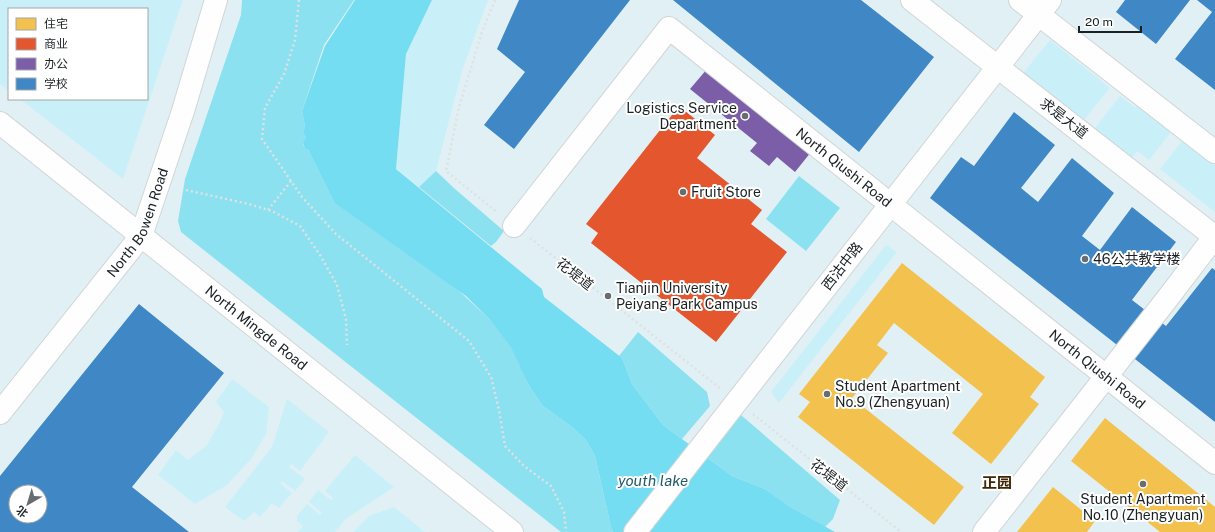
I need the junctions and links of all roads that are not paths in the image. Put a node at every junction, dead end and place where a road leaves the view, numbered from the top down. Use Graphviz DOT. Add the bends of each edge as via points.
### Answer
graph roads {
  1 [pos="216,0"];
  2 [pos="912,0"];
  3 [pos="1020,0"];
  4 [pos="1044,7"];
  5 [pos="998,67"];
  6 [pos="0,123"];
  7 [pos="1215,152"];
  8 [pos="890,205"];
  9 [pos="514,226"];
  10 [pos="141,236"];
  11 [pos="1215,236"];
  12 [pos="1106,376"];
  13 [pos="0,413"];
  14 [pos="1215,463"];
  15 [pos="512,532"];
  16 [pos="635,532"];
  17 [pos="984,532"];
  1 -- 10 [label="street, North Bowen Road" via="183,111"];
  2 -- 5 [label="street, 求是大道"];
  3 -- 4 [label="street"];
  4 -- 5 [label="street, 西沽中路"];
  4 -- 7 [label="street"];
  5 -- 8 [label="street, 西沽中路"];
  5 -- 11 [label="street, 求是大道"];
  6 -- 10 [label="street, North Mingde Road"];
  8 -- 9 [label="street, North Qiushi Road" via="668,28"];
  8 -- 12 [label="street, North Qiushi Road"];
  8 -- 16 [label="street, 西沽中路"];
  10 -- 13 [label="street, North Bowen Road"];
  10 -- 15 [label="street, North Mingde Road"];
  11 -- 12 [label="street"];
  12 -- 14 [label="street, North Qiushi Road"];
  12 -- 17 [label="street"];
}
